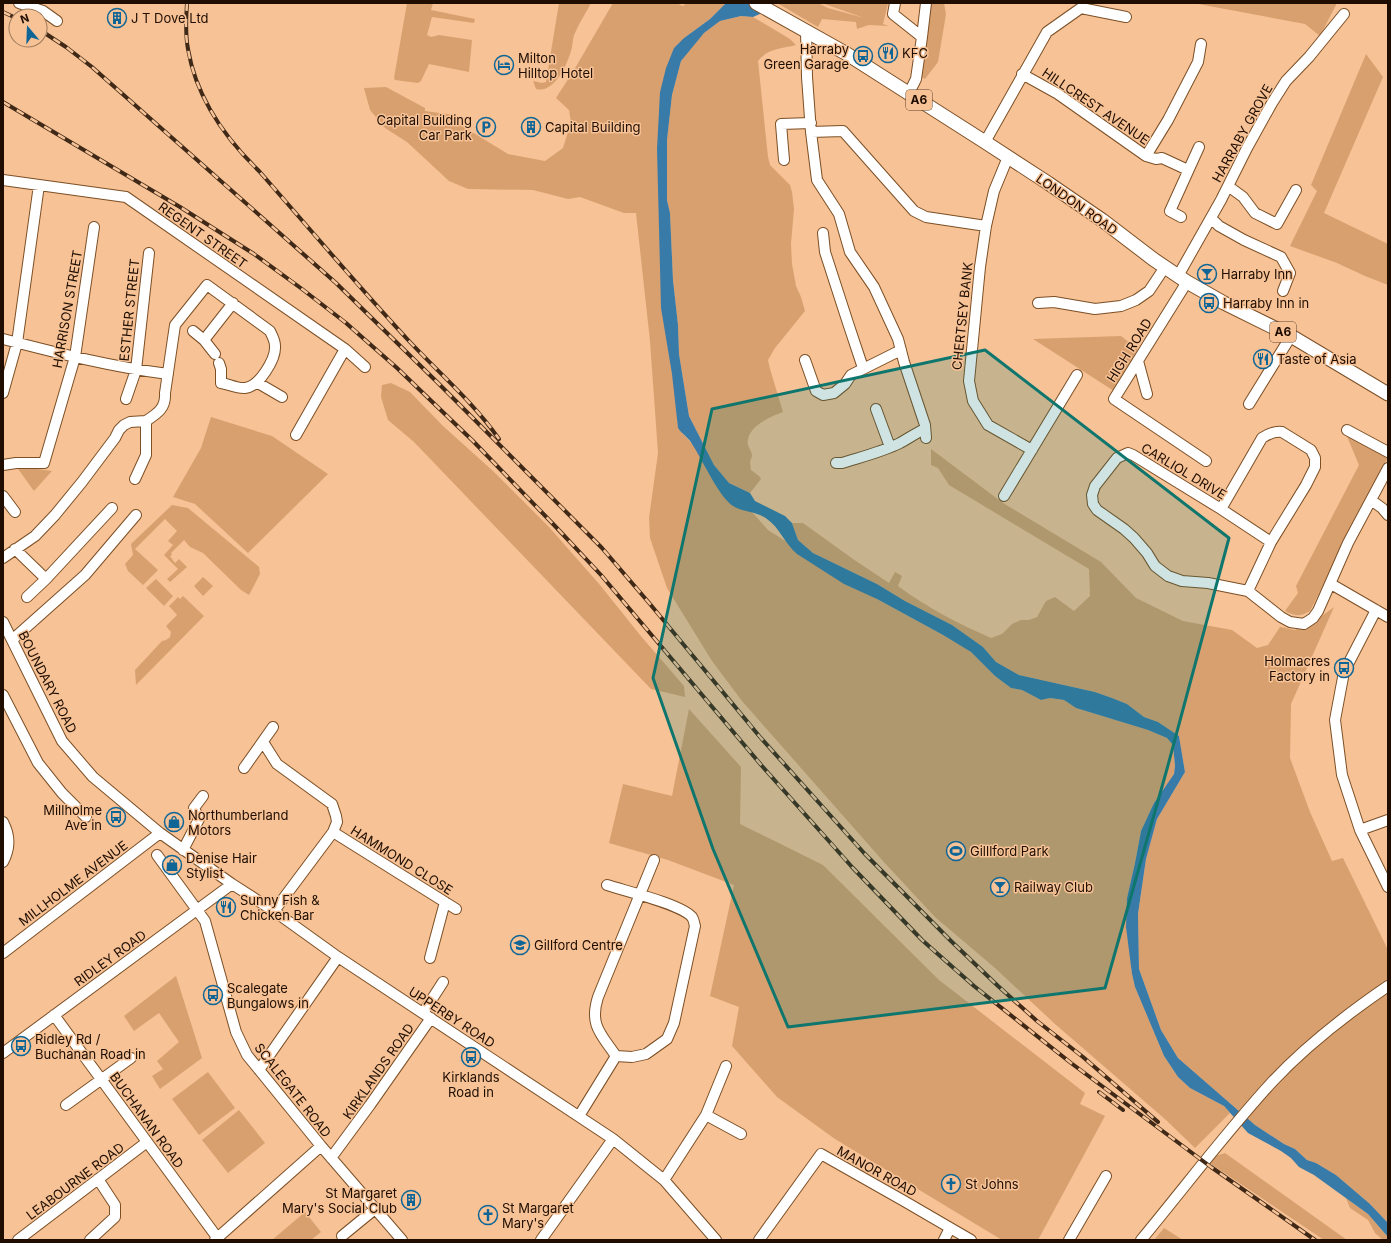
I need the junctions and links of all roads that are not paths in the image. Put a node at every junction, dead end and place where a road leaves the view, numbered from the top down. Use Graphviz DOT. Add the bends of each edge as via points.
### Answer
graph roads {
  1 [pos="19,3"];
  2 [pos="756,3"];
  3 [pos="895,3"];
  4 [pos="926,3"];
  5 [pos="1344,14"];
  6 [pos="1126,17"];
  7 [pos="57,21"];
  8 [pos="806,30"];
  9 [pos="922,37"];
  10 [pos="1201,44"];
  11 [pos="1022,74"];
  12 [pos="909,93"];
  13 [pos="811,127"];
  14 [pos="985,142"];
  15 [pos="1198,147"];
  16 [pos="1008,157"];
  17 [pos="1151,158"];
  18 [pos="784,160"];
  19 [pos="1188,170"];
  20 [pos="3,180"];
  21 [pos="39,185"];
  22 [pos="1228,186"];
  23 [pos="1296,190"];
  24 [pos="1180,217"];
  25 [pos="1211,218"];
  26 [pos="986,226"];
  27 [pos="94,227"];
  28 [pos="823,233"];
  29 [pos="149,253"];
  30 [pos="1165,267"];
  31 [pos="1183,279"];
  32 [pos="1283,291"];
  33 [pos="233,303"];
  34 [pos="1038,303"];
  35 [pos="193,331"];
  36 [pos="1291,336"];
  37 [pos="3,339"];
  38 [pos="204,340"];
  39 [pos="17,343"];
  40 [pos="345,349"];
  41 [pos="901,350"];
  42 [pos="75,357"];
  43 [pos="805,360"];
  44 [pos="1138,361"];
  45 [pos="365,367"];
  46 [pos="863,368"];
  47 [pos="136,370"];
  48 [pos="168,374"];
  49 [pos="1077,375"];
  50 [pos="258,383"];
  51 [pos="3,393"];
  52 [pos="1147,394"];
  53 [pos="1388,394"];
  54 [pos="282,397"];
  55 [pos="126,399"];
  56 [pos="1250,404"];
  57 [pos="876,409"];
  58 [pos="146,421"];
  59 [pos="1347,430"];
  60 [pos="296,435"];
  61 [pos="890,447"];
  62 [pos="1032,450"];
  63 [pos="1388,452"];
  64 [pos="1206,461"];
  65 [pos="836,463"];
  66 [pos="3,465"];
  67 [pos="1388,468"];
  68 [pos="135,479"];
  69 [pos="3,496"];
  70 [pos="1004,496"];
  71 [pos="1371,500"];
  72 [pos="112,508"];
  73 [pos="1221,509"];
  74 [pos="16,512"];
  75 [pos="136,515"];
  76 [pos="1388,515"];
  77 [pos="1271,542"];
  78 [pos="15,550"];
  79 [pos="3,558"];
  80 [pos="46,579"];
  81 [pos="1331,584"];
  82 [pos="1248,592"];
  83 [pos="27,597"];
  84 [pos="1376,610"];
  85 [pos="1388,617"];
  86 [pos="3,622"];
  87 [pos="8,637"];
  88 [pos="3,695"];
  89 [pos="273,727"];
  90 [pos="263,742"];
  91 [pos="244,768"];
  92 [pos="203,796"];
  93 [pos="86,817"];
  94 [pos="1388,820"];
  95 [pos="3,822"];
  96 [pos="1360,830"];
  97 [pos="333,832"];
  98 [pos="160,833"];
  99 [pos="184,850"];
  100 [pos="157,855"];
  101 [pos="654,860"];
  102 [pos="3,862"];
  103 [pos="232,884"];
  104 [pos="606,885"];
  105 [pos="1388,887"];
  106 [pos="640,895"];
  107 [pos="445,902"];
  108 [pos="456,909"];
  109 [pos="198,910"];
  110 [pos="274,911"];
  111 [pos="3,953"];
  112 [pos="338,957"];
  113 [pos="430,958"];
  114 [pos="444,982"];
  115 [pos="1388,986"];
  116 [pos="422,1013"];
  117 [pos="54,1015"];
  118 [pos="431,1018"];
  119 [pos="3,1053"];
  120 [pos="616,1056"];
  121 [pos="131,1058"];
  122 [pos="726,1066"];
  123 [pos="259,1070"];
  124 [pos="101,1080"];
  125 [pos="66,1105"];
  126 [pos="706,1115"];
  127 [pos="579,1116"];
  128 [pos="741,1134"];
  129 [pos="613,1139"];
  130 [pos="147,1142"];
  131 [pos="321,1146"];
  132 [pos="332,1158"];
  133 [pos="1106,1176"];
  134 [pos="98,1179"];
  135 [pos="664,1180"];
  136 [pos="375,1209"];
  137 [pos="950,1228"];
  138 [pos="342,1236"];
  139 [pos="217,1239"];
  140 [pos="18,1240"];
  141 [pos="90,1240"];
  142 [pos="402,1240"];
  143 [pos="541,1240"];
  144 [pos="716,1240"];
  145 [pos="758,1240"];
  146 [pos="944,1240"];
  147 [pos="971,1240"];
  148 [pos="1069,1240"];
  149 [pos="1141,1240"];
  1 -- 7 [label="street" via="43,11"];
  2 -- 8 [label="main road, LONDON ROAD / A6"];
  3 -- 9 [label="street" via="893,14"];
  4 -- 9 [label="street"];
  5 -- 22 [label="street, HARRABY GROVE" via="1286,81"];
  6 -- 11 [label="street, HILLCREST AVENUE" via="1081,8 1046,32"];
  8 -- 12 [label="main road, LONDON ROAD / A6"];
  8 -- 13 [label="street"];
  9 -- 12 [label="street" via="916,79"];
  10 -- 17 [label="street" via="1198,62"];
  11 -- 14 [label="street, HILLCREST AVENUE"];
  11 -- 17 [label="street, HILLCREST AVENUE" via="1058,94"];
  12 -- 14 [label="main road, LONDON ROAD / A6"];
  13 -- 18 [label="street" via="781,124"];
  13 -- 26 [label="street" via="844,131 914,211 926,216"];
  13 -- 41 [label="street" via="817,180 839,214 850,252 874,287"];
  14 -- 16 [label="main road, LONDON ROAD / A6"];
  15 -- 19 [label="street"];
  16 -- 26 [label="street, CHERTSEY BANK" via="994,191"];
  16 -- 30 [label="main road, LONDON ROAD / A6" via="1102,220"];
  17 -- 19 [label="street" via="1162,158"];
  19 -- 24 [label="street" via="1170,211"];
  20 -- 21 [label="street, REGENT STREET"];
  21 -- 39 [label="street"];
  21 -- 40 [label="street, REGENT STREET" via="126,197"];
  22 -- 23 [label="street" via="1243,197 1255,213 1278,224"];
  22 -- 25 [label="street, HARRABY GROVE"];
  25 -- 31 [label="street, HARRABY GROVE"];
  25 -- 32 [label="street" via="1219,226 1244,240 1281,257 1290,273"];
  26 -- 62 [label="street, CHERTSEY BANK" via="971,355 970,389 973,401 988,425"];
  27 -- 42 [label="street, HARRISON STREET"];
  28 -- 46 [label="street" via="825,252"];
  29 -- 47 [label="street, ESTHER STREET"];
  30 -- 31 [label="main road, LONDON ROAD / A6"];
  30 -- 34 [label="street" via="1149,291 1121,306 1095,309 1054,302"];
  31 -- 36 [label="main road, LONDON ROAD / A6" via="1224,304"];
  31 -- 44 [label="street, HIGH ROAD"];
  33 -- 38 [label="street"];
  33 -- 48 [label="street" via="207,284 175,325"];
  33 -- 50 [label="street" via="270,331 274,339 274,356"];
  35 -- 38 [label="street"];
  36 -- 53 [label="main road, LONDON ROAD / A6"];
  36 -- 56 [label="street"];
  37 -- 39 [label="street"];
  38 -- 50 [label="street" via="217,358 221,369 221,383 244,389"];
  39 -- 42 [label="street"];
  39 -- 51 [label="street"];
  40 -- 45 [label="street, REGENT STREET"];
  40 -- 60 [label="street"];
  41 -- 46 [label="street"];
  41 -- 61 [label="street" via="926,433 913,434"];
  42 -- 47 [label="street"];
  42 -- 66 [label="street, HARRISON STREET" via="44,463"];
  43 -- 46 [label="street" via="816,391 823,395 834,393 851,375"];
  44 -- 52 [label="street"];
  44 -- 64 [label="street, HIGH ROAD" via="1114,400"];
  47 -- 48 [label="street"];
  47 -- 55 [label="street, ESTHER STREET"];
  48 -- 58 [label="street" via="166,402 158,413"];
  49 -- 62 [label="street"];
  50 -- 54 [label="street"];
  57 -- 61 [label="street"];
  58 -- 68 [label="street" via="146,455"];
  58 -- 78 [label="street" via="124,425 55,515 35,536"];
  59 -- 63 [label="street"];
  61 -- 65 [label="street"];
  62 -- 70 [label="street"];
  67 -- 71 [label="street, CARLIOL DRIVE"];
  69 -- 74 [label="street"];
  71 -- 76 [label="street"];
  71 -- 81 [label="street, CARLIOL DRIVE" via="1348,543"];
  72 -- 80 [label="street"];
  73 -- 77 [label="street, CARLIOL DRIVE"];
  73 -- 77 [label="street" via="1262,438 1282,432 1311,450 1315,458 1315,467"];
  73 -- 82 [label="street, CARLIOL DRIVE" via="1128,454 1117,458 1095,486 1092,495 1096,510 1134,538 1154,566 1168,576 1182,581 1208,583"];
  75 -- 87 [label="street" via="85,575"];
  77 -- 82 [label="street"];
  78 -- 79 [label="street"];
  78 -- 80 [label="street"];
  80 -- 83 [label="street"];
  81 -- 82 [label="street, CARLIOL DRIVE" via="1318,611 1304,624 1290,622 1281,617"];
  81 -- 84 [label="street"];
  84 -- 85 [label="street"];
  84 -- 96 [label="street" via="1344,672 1335,720 1342,775"];
  86 -- 87 [label="street, BOUNDARY ROAD"];
  87 -- 98 [label="street, BOUNDARY ROAD" via="62,741 93,777"];
  88 -- 93 [label="street" via="38,763"];
  89 -- 90 [label="street"];
  90 -- 91 [label="street"];
  90 -- 97 [label="street" via="277,764 332,804 337,822"];
  92 -- 99 [label="street" via="194,808 199,819"];
  94 -- 96 [label="street"];
  95 -- 102 [label="street" via="8,842"];
  96 -- 105 [label="street"];
  97 -- 107 [label="street, HAMMOND CLOSE"];
  97 -- 110 [label="street"];
  98 -- 99 [label="street, UPPERBY ROAD"];
  98 -- 111 [label="street, MILLHOLME AVENUE"];
  99 -- 103 [label="street, UPPERBY ROAD"];
  100 -- 109 [label="street, SCALEGATE ROAD"];
  101 -- 106 [label="street"];
  103 -- 109 [label="street, RIDLEY ROAD"];
  103 -- 110 [label="street, UPPERBY ROAD"];
  104 -- 106 [label="street"];
  106 -- 120 [label="street" via="594,1009 595,1024"];
  106 -- 120 [label="street" via="680,909 693,919 695,926 674,1024 667,1039 646,1054 632,1057"];
  107 -- 108 [label="street, HAMMOND CLOSE"];
  107 -- 113 [label="street"];
  109 -- 117 [label="street, RIDLEY ROAD"];
  109 -- 123 [label="street, SCALEGATE ROAD" via="205,921 236,1032 247,1055"];
  110 -- 112 [label="street, UPPERBY ROAD"];
  112 -- 116 [label="street, UPPERBY ROAD"];
  112 -- 123 [label="street"];
  114 -- 116 [label="street"];
  115 -- 149 [label="street" via="1337,1023 1274,1081 1217,1145"];
  116 -- 118 [label="street, UPPERBY ROAD"];
  117 -- 119 [label="street, RIDLEY ROAD"];
  117 -- 124 [label="street, BUCHANAN ROAD"];
  118 -- 127 [label="street, UPPERBY ROAD"];
  118 -- 132 [label="street, KIRKLANDS ROAD"];
  120 -- 127 [label="street"];
  121 -- 124 [label="street"];
  122 -- 126 [label="street"];
  123 -- 131 [label="street, SCALEGATE ROAD"];
  124 -- 125 [label="street"];
  124 -- 130 [label="street, BUCHANAN ROAD"];
  126 -- 128 [label="street"];
  126 -- 135 [label="street"];
  127 -- 129 [label="street, UPPERBY ROAD"];
  129 -- 135 [label="street, UPPERBY ROAD"];
  129 -- 143 [label="street"];
  130 -- 134 [label="street, LEABOURNE ROAD"];
  130 -- 139 [label="street, BUCHANAN ROAD"];
  131 -- 132 [label="street, SCALEGATE ROAD"];
  131 -- 139 [label="street"];
  132 -- 136 [label="street, SCALEGATE ROAD"];
  133 -- 148 [label="street"];
  134 -- 140 [label="street, LEABOURNE ROAD"];
  134 -- 141 [label="street" via="115,1205 115,1217"];
  135 -- 144 [label="street, UPPERBY ROAD"];
  136 -- 138 [label="street"];
  136 -- 142 [label="street, SCALEGATE ROAD"];
  137 -- 145 [label="street, MANOR ROAD" via="821,1154"];
  137 -- 146 [label="street"];
  137 -- 147 [label="street, MANOR ROAD"];
}
